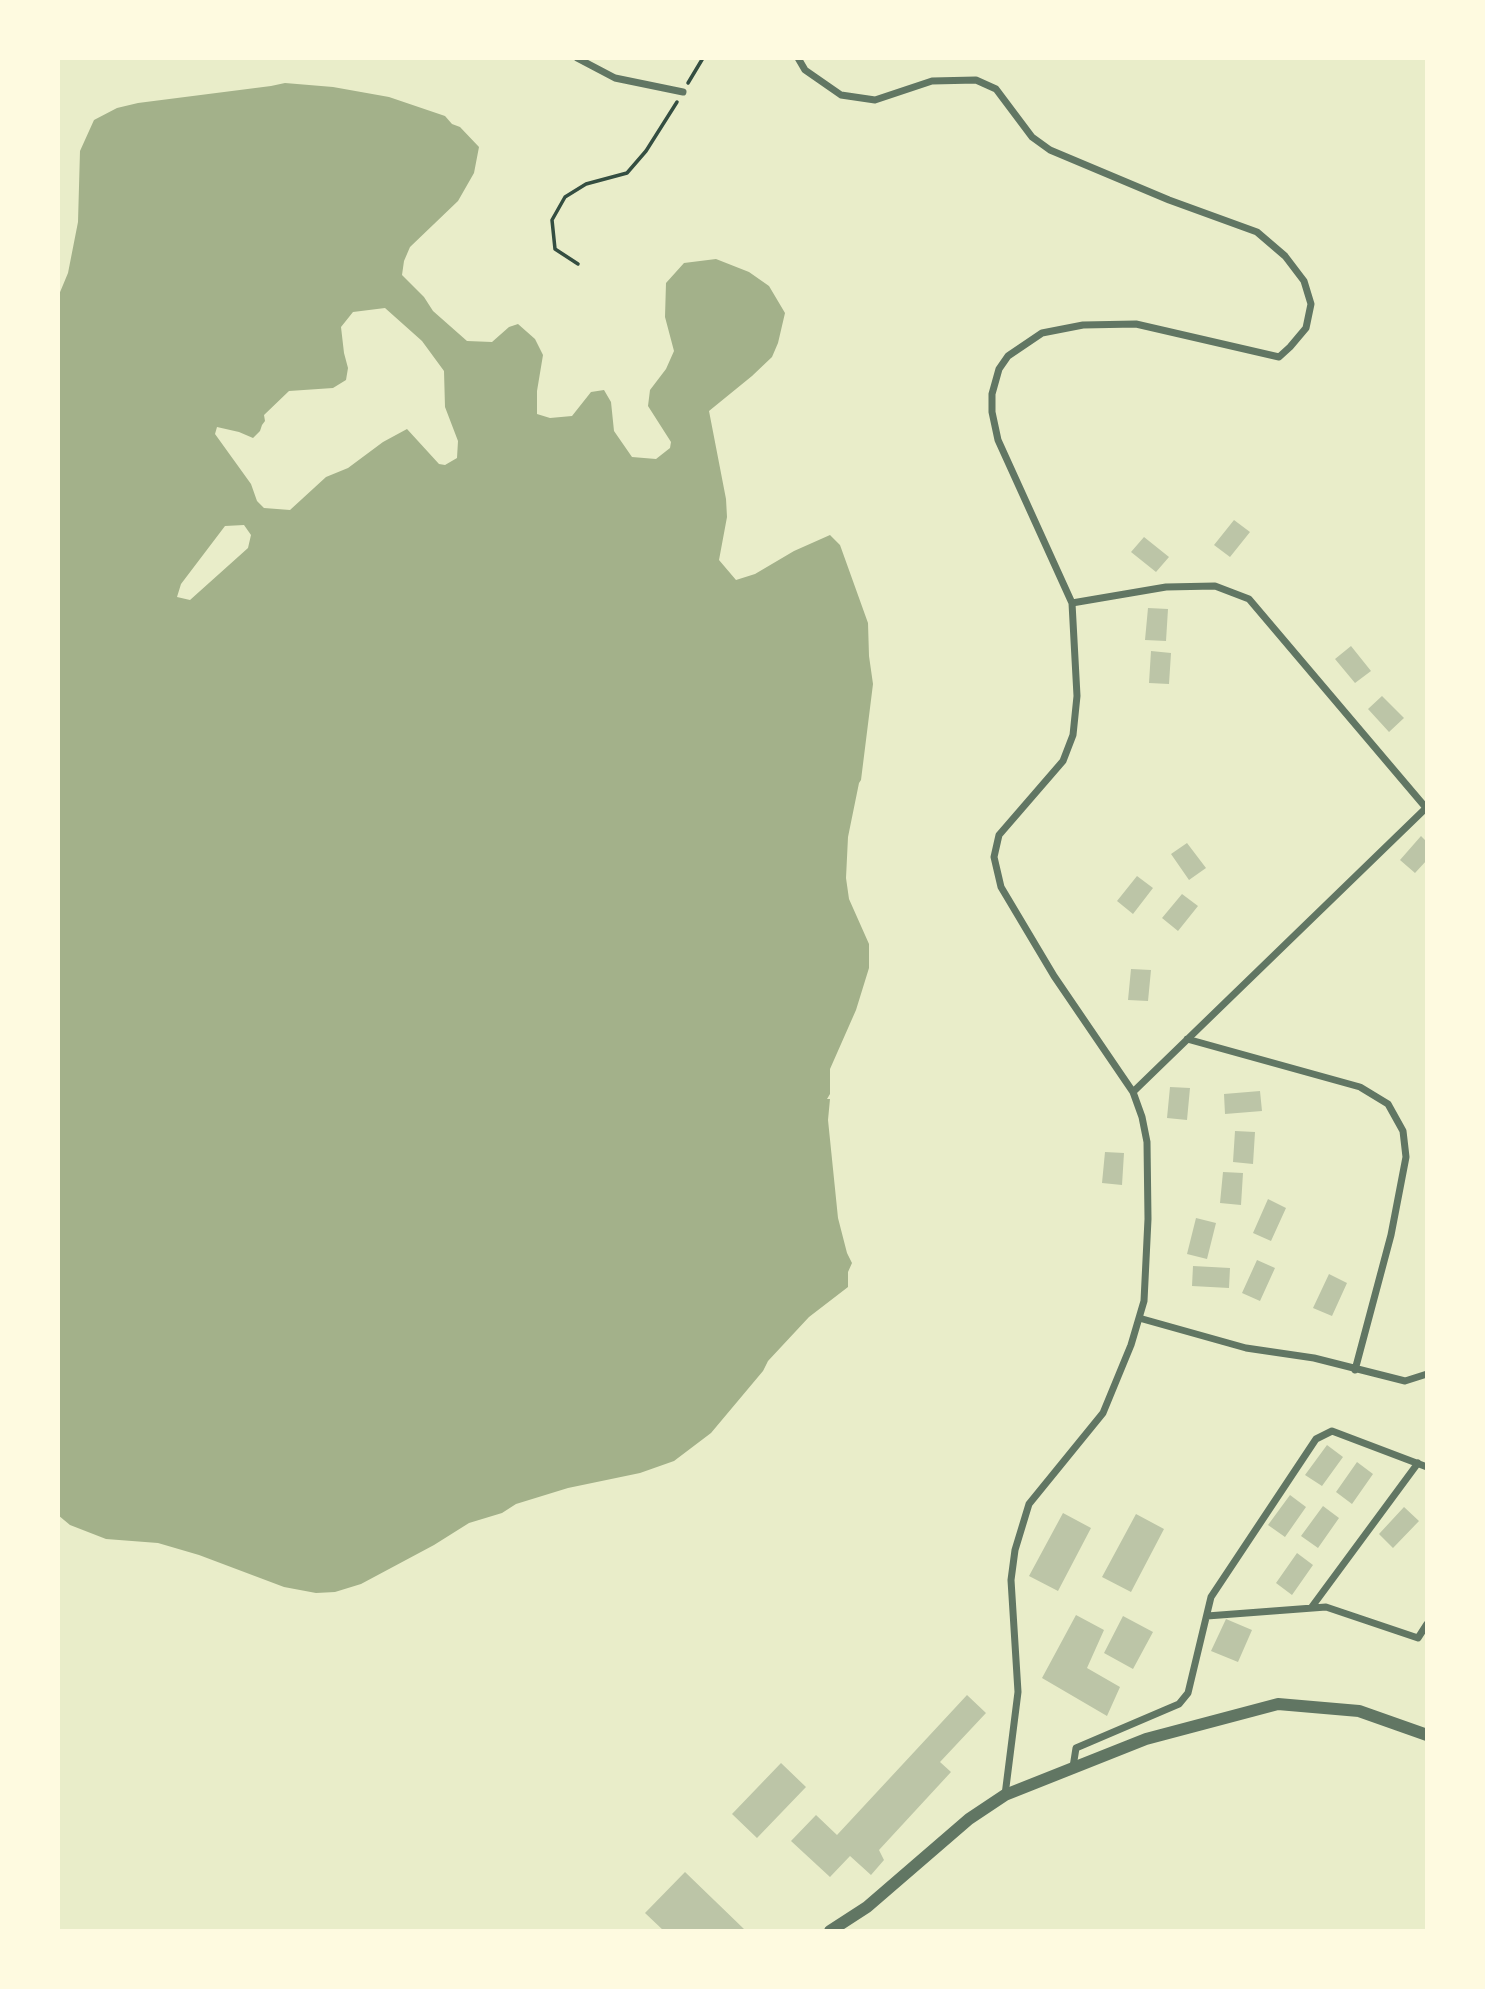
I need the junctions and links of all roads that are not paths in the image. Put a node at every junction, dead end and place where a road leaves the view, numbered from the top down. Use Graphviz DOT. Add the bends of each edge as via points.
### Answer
graph roads {
  1 [pos="577,58"];
  2 [pos="798,58"];
  3 [pos="683,92"];
  4 [pos="1072,603"];
  5 [pos="1427,809"];
  6 [pos="1187,1039"];
  7 [pos="1133,1092"];
  8 [pos="1139,1318"];
  9 [pos="1355,1370"];
  10 [pos="1427,1374"];
  11 [pos="1418,1463"];
  12 [pos="1427,1467"];
  13 [pos="1311,1608"];
  14 [pos="1207,1616"];
  15 [pos="1427,1624"];
  16 [pos="1427,1735"];
  17 [pos="1073,1768"];
  18 [pos="1005,1795"];
  19 [pos="830,1931"];
  1 -- 3 [label="street" via="615,78"];
  2 -- 4 [label="street" via="805,70 841,95 875,100 932,81 976,80 996,89 1032,137 1050,150 1257,232 1285,256 1304,281 1311,304 1306,328 1279,357 1136,324 1083,325 1042,333 1008,356 992,394 998,440"];
  4 -- 5 [label="street" via="1178,586 1214,586 1249,599"];
  4 -- 7 [label="street" via="1077,696 1073,735 1063,761 999,835 994,857 1001,887"];
  5 -- 6 [label="street"];
  6 -- 7 [label="street"];
  6 -- 9 [label="street" via="1360,1087 1388,1104 1403,1131 1406,1157 1394,1222"];
  7 -- 8 [label="street" via="1147,1142 1148,1219"];
  8 -- 9 [label="street" via="1246,1348 1314,1358"];
  8 -- 18 [label="street" via="1103,1413 1029,1504 1014,1550 1018,1692"];
  9 -- 10 [label="street" via="1405,1381"];
  11 -- 12 [label="street"];
  11 -- 13 [label="street"];
  11 -- 14 [label="street" via="1332,1431 1316,1439 1211,1597"];
  13 -- 14 [label="street"];
  13 -- 15 [label="street" via="1326,1607 1418,1638"];
  14 -- 17 [label="street" via="1188,1693 1180,1704 1076,1748"];
  16 -- 17 [label="street" via="1359,1711 1278,1704 1146,1739"];
  17 -- 18 [label="street"];
  18 -- 19 [label="street" via="969,1819 867,1907"];
}
